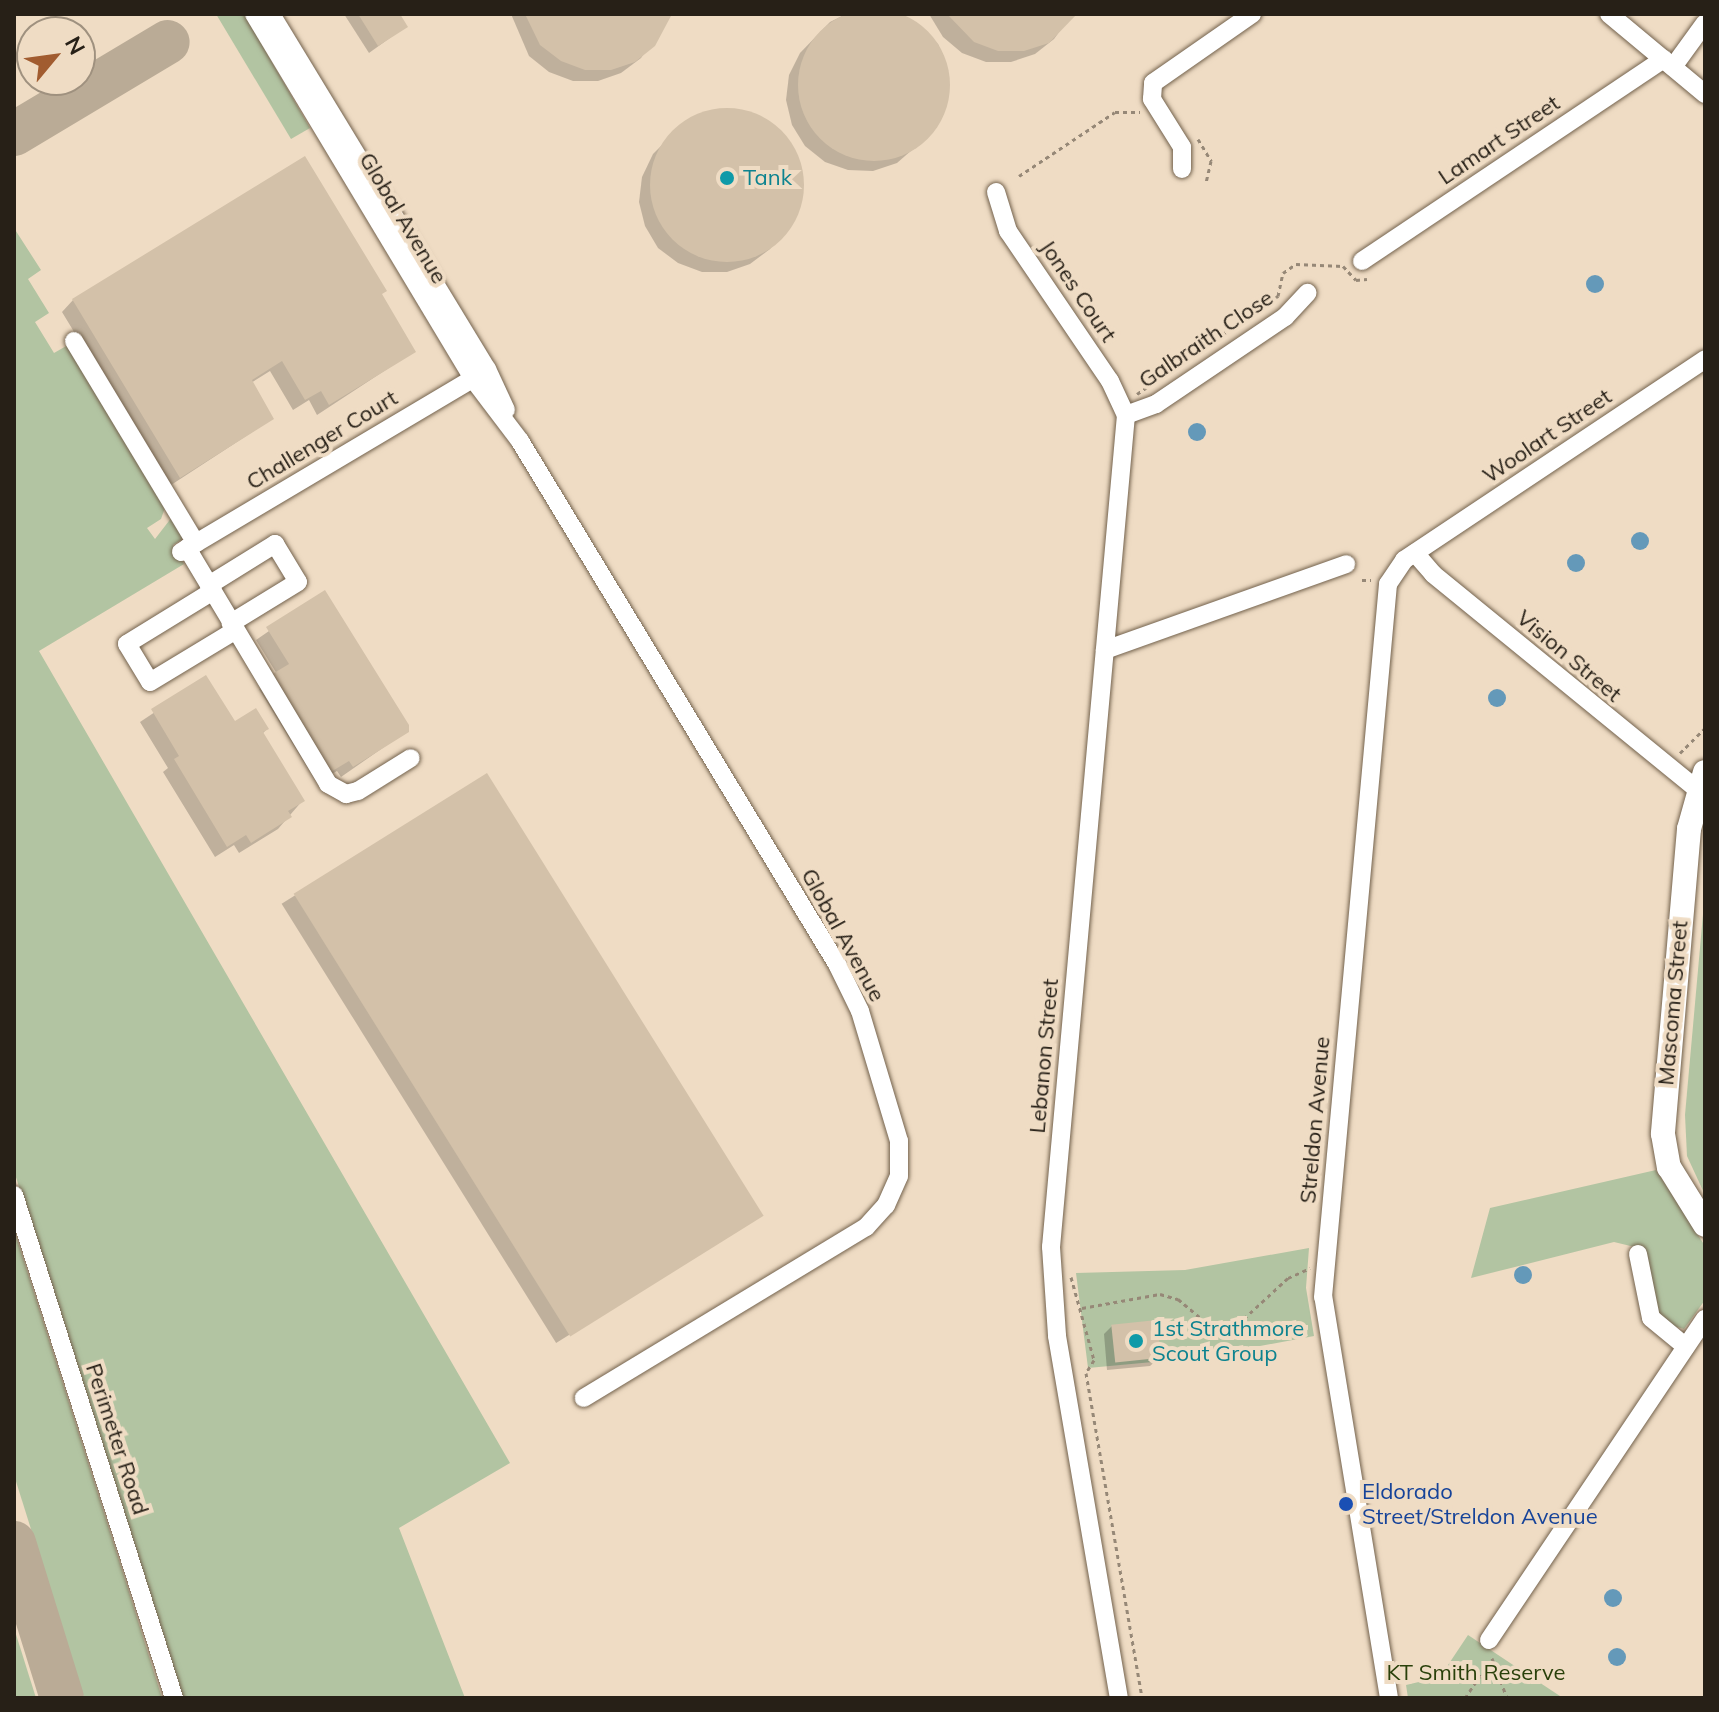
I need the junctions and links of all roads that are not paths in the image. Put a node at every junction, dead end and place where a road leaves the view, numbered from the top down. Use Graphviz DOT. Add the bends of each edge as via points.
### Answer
graph roads {
  1 [pos="254,14"];
  2 [pos="271,14"];
  3 [pos="1252,14"];
  4 [pos="1609,14"];
  5 [pos="1705,23"];
  6 [pos="1668,63"];
  7 [pos="1705,94"];
  8 [pos="1182,169"];
  9 [pos="996,192"];
  10 [pos="1368,268"];
  11 [pos="1307,293"];
  12 [pos="74,341"];
  13 [pos="1705,359"];
  14 [pos="480,374"];
  15 [pos="1133,413"];
  16 [pos="188,548"];
  17 [pos="1415,553"];
  18 [pos="1346,564"];
  19 [pos="211,588"];
  20 [pos="234,626"];
  21 [pos="1105,650"];
  22 [pos="411,758"];
  23 [pos="1701,780"];
  24 [pos="14,1195"];
  25 [pos="1705,1225"];
  26 [pos="1638,1254"];
  27 [pos="1705,1319"];
  28 [pos="1686,1347"];
  29 [pos="584,1398"];
  30 [pos="1489,1640"];
  31 [pos="174,1698"];
  32 [pos="1119,1698"];
  33 [pos="1389,1698"];
  1 -- 14 [label="street, Global Avenue"];
  2 -- 14 [label="street, Global Avenue"];
  3 -- 8 [label="street" via="1153,83 1155,104 1179,141"];
  4 -- 6 [label="street"];
  5 -- 6 [label="street, Lamart Street"];
  6 -- 7 [label="street"];
  6 -- 10 [label="street, Lamart Street"];
  9 -- 15 [label="street, Jones Court" via="1008,231"];
  11 -- 15 [label="street, Galbraith Close" via="1285,317"];
  12 -- 16 [label="street"];
  13 -- 17 [label="street, Woolart Street"];
  14 -- 16 [label="street, Challenger Court"];
  14 -- 29 [label="street, Global Avenue" via="837,964 860,1011 899,1141 899,1176 886,1205 866,1227"];
  15 -- 21 [label="street, Lebanon Street"];
  16 -- 19 [label="street"];
  17 -- 23 [label="street, Vision Street" via="1433,574"];
  17 -- 33 [label="street, Streldon Avenue" via="1391,573 1385,603 1323,1297"];
  18 -- 21 [label="street"];
  19 -- 20 [label="street"];
  19 -- 20 [label="street" via="275,544 298,582"];
  19 -- 20 [label="street" via="127,644 134,656 150,682"];
  20 -- 22 [label="street" via="328,784 339,792 358,791"];
  21 -- 32 [label="street, Lebanon Street" via="1051,1261 1057,1336"];
  23 -- 25 [label="main road, Mascoma Street" via="1663,1134 1669,1167"];
  24 -- 31 [label="street, Perimeter Road"];
  26 -- 28 [label="street" via="1651,1318"];
  27 -- 28 [label="street"];
  28 -- 30 [label="street"];
}
